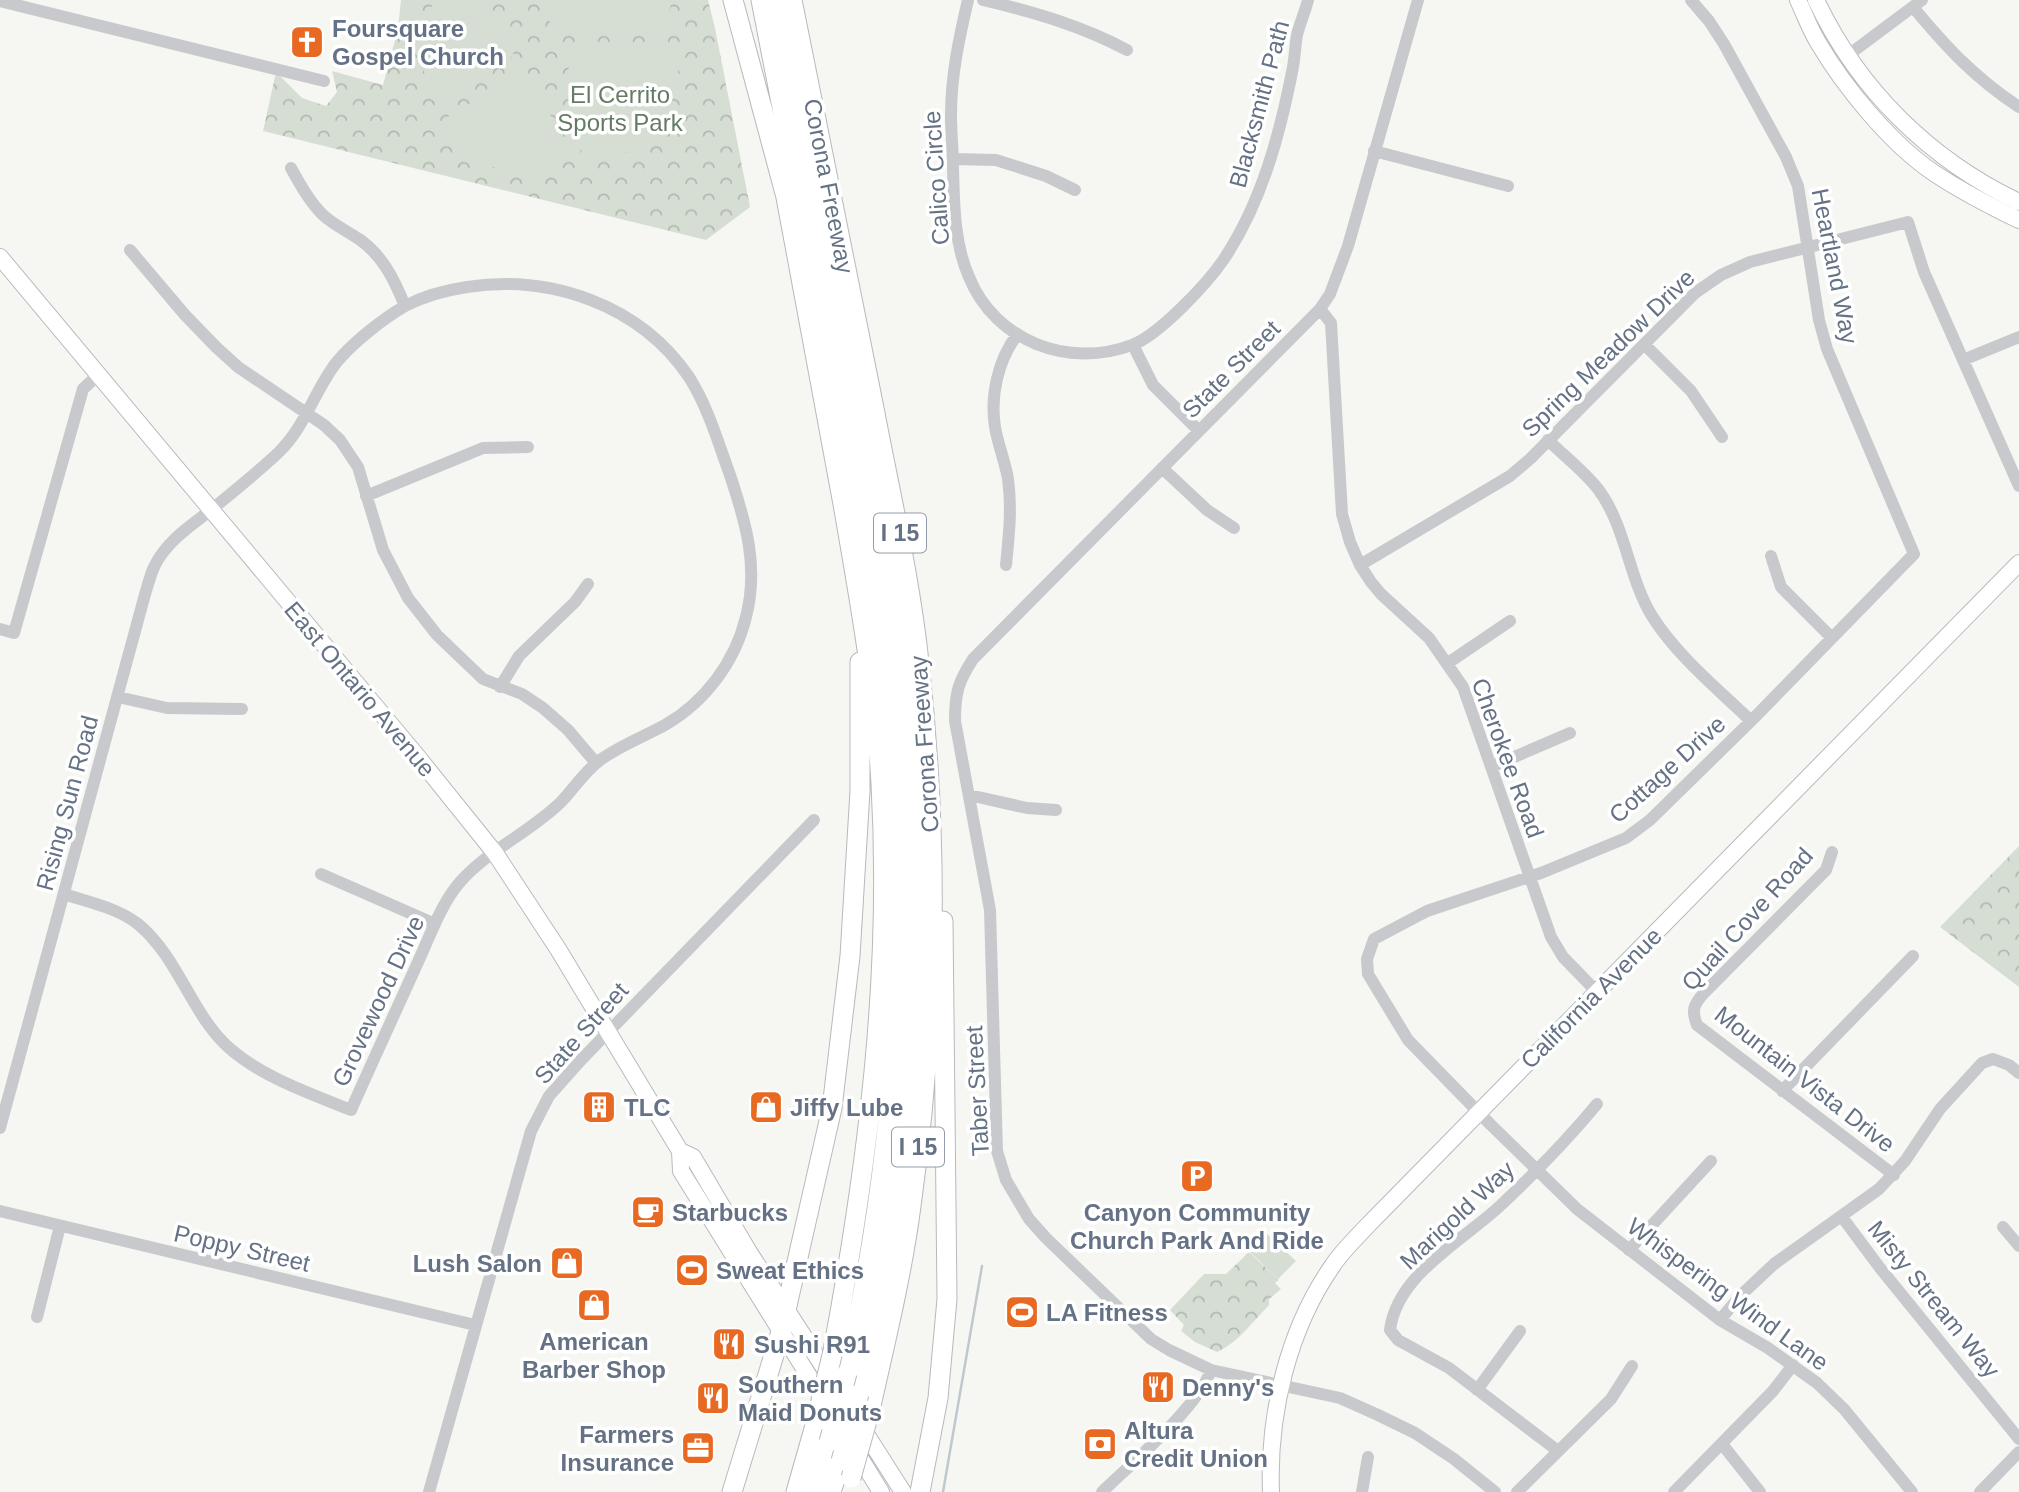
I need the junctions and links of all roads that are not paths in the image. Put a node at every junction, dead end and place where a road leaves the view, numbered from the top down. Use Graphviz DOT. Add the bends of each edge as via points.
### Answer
graph roads {
  1 [pos="733,0"];
  2 [pos="748,0"];
  3 [pos="761,0"];
  4 [pos="778,0"];
  5 [pos="792,0"];
  6 [pos="804,0"];
  7 [pos="968,0"];
  8 [pos="984,0"];
  9 [pos="1308,0"];
  10 [pos="1418,0"];
  11 [pos="1691,0"];
  12 [pos="1798,0"];
  13 [pos="1805,0"];
  14 [pos="1816,0"];
  15 [pos="0,1"];
  16 [pos="1918,3"];
  17 [pos="1128,50"];
  18 [pos="1847,56"];
  19 [pos="324,81"];
  20 [pos="2019,107"];
  21 [pos="1374,151"];
  22 [pos="953,159"];
  23 [pos="291,168"];
  24 [pos="1508,186"];
  25 [pos="1075,190"];
  26 [pos="831,192"];
  27 [pos="786,197"];
  28 [pos="2019,202"];
  29 [pos="2019,220"];
  30 [pos="1809,247"];
  31 [pos="130,250"];
  32 [pos="0,257"];
  33 [pos="405,306"];
  34 [pos="1320,309"];
  35 [pos="1017,335"];
  36 [pos="2019,337"];
  37 [pos="1133,345"];
  38 [pos="1645,345"];
  39 [pos="1963,360"];
  40 [pos="99,374"];
  41 [pos="306,415"];
  42 [pos="1199,431"];
  43 [pos="1722,438"];
  44 [pos="1548,440"];
  45 [pos="528,447"];
  46 [pos="1162,468"];
  47 [pos="2019,486"];
  48 [pos="366,496"];
  49 [pos="211,510"];
  50 [pos="1234,528"];
  51 [pos="1914,554"];
  52 [pos="1771,555"];
  53 [pos="2019,563"];
  54 [pos="1006,565"];
  55 [pos="1360,565"];
  56 [pos="588,584"];
  57 [pos="1510,621"];
  58 [pos="0,629"];
  59 [pos="1832,638"];
  60 [pos="867,641"];
  61 [pos="1448,663"];
  62 [pos="500,687"];
  63 [pos="118,696"];
  64 [pos="955,697"];
  65 [pos="242,709"];
  66 [pos="1751,721"];
  67 [pos="1570,733"];
  68 [pos="596,762"];
  69 [pos="1491,767"];
  70 [pos="969,795"];
  71 [pos="1056,810"];
  72 [pos="814,820"];
  73 [pos="1832,852"];
  74 [pos="495,853"];
  75 [pos="321,874"];
  76 [pos="1529,877"];
  77 [pos="932,880"];
  78 [pos="64,894"];
  79 [pos="435,924"];
  80 [pos="1913,956"];
  81 [pos="1367,959"];
  82 [pos="1597,992"];
  83 [pos="1693,1014"];
  84 [pos="607,1032"];
  85 [pos="2019,1073"];
  86 [pos="1782,1091"];
  87 [pos="1597,1104"];
  88 [pos="1479,1112"];
  89 [pos="0,1128"];
  90 [pos="680,1151"];
  91 [pos="1711,1161"];
  92 [pos="1537,1169"];
  93 [pos="1894,1175"];
  94 [pos="701,1206"];
  95 [pos="0,1211"];
  96 [pos="1842,1217"];
  97 [pos="60,1226"];
  98 [pos="2003,1227"];
  99 [pos="737,1232"];
  100 [pos="2019,1246"];
  101 [pos="1629,1250"];
  102 [pos="786,1308"];
  103 [pos="37,1317"];
  104 [pos="1720,1320"];
  105 [pos="475,1325"];
  106 [pos="1520,1331"];
  107 [pos="781,1332"];
  108 [pos="1793,1365"];
  109 [pos="1632,1366"];
  110 [pos="1211,1370"];
  111 [pos="1282,1384"];
  112 [pos="1477,1390"];
  113 [pos="2019,1438"];
  114 [pos="1722,1444"];
  115 [pos="1558,1451"];
  116 [pos="2019,1452"];
  117 [pos="1368,1457"];
  118 [pos="846,1477"];
  119 [pos="429,1492"];
  120 [pos="732,1492"];
  121 [pos="796,1492"];
  122 [pos="814,1492"];
  123 [pos="831,1492"];
  124 [pos="881,1492"];
  125 [pos="903,1492"];
  126 [pos="920,1492"];
  127 [pos="1102,1492"];
  128 [pos="1271,1492"];
  129 [pos="1362,1492"];
  130 [pos="1495,1492"];
  131 [pos="1517,1492"];
  132 [pos="1674,1492"];
  133 [pos="1760,1492"];
  134 [pos="1912,1492"];
  135 [pos="1980,1492"];
  1 -- 27 [label="highway"];
  2 -- 27 [label="highway, Corona Freeway / I 15"];
  3 -- 122 [label="highway, bridge" via="874,582 891,696 898,801 900,922 888,1137 863,1298"];
  4 -- 118 [label="highway, bridge" via="878,508 910,743 916,869 915,981 905,1126 895,1209"];
  5 -- 26 [label="highway, Corona Freeway / I 15"];
  6 -- 26 [label="highway"];
  7 -- 22 [label="street, Calico Circle" via="954,69"];
  8 -- 17 [label="street" via="1083,29"];
  9 -- 37 [label="street, Blacksmith Path" via="1261,190 1244,226 1222,262 1192,297"];
  10 -- 21 [label="street, State Street"];
  11 -- 30 [label="street, Heartland Way" via="1724,44 1786,157 1798,186"];
  12 -- 29 [label="main road" via="1817,42 1878,122 1932,172"];
  13 -- 18 [label="main road" via="1836,53"];
  14 -- 18 [label="main road"];
  15 -- 19 [label="street"];
  16 -- 18 [label="street"];
  16 -- 20 [label="street" via="1951,53"];
  18 -- 28 [label="main road" via="1897,117 1922,139"];
  21 -- 24 [label="street"];
  21 -- 34 [label="street, State Street" via="1348,246"];
  22 -- 25 [label="street" via="996,160"];
  22 -- 35 [label="street, Calico Circle" via="954,212 969,278 986,308"];
  23 -- 33 [label="street" via="324,216 382,260"];
  26 -- 77 [label="highway, Corona Freeway / I 15" via="903,549 925,724"];
  27 -- 60 [label="highway, Corona Freeway / I 15"];
  30 -- 38 [label="street, Spring Meadow Drive" via="1750,262 1721,275 1695,293"];
  30 -- 39 [label="street, Spring Meadow Drive" via="1908,222 1924,272"];
  30 -- 51 [label="street, Heartland Way" via="1827,349"];
  31 -- 41 [label="street" via="216,347"];
  32 -- 40 [label="main road, East Ontario Avenue"];
  33 -- 41 [label="street, Rising Sun Road" via="360,339 337,363"];
  33 -- 68 [label="street, Grovewood Drive" via="454,289 508,283 586,297 644,329 688,377 709,416 747,525 753,589 745,623 713,685 693,705"];
  34 -- 42 [label="street, State Street"];
  34 -- 55 [label="street, Cherokee Road" via="1331,323 1342,514"];
  35 -- 37 [label="street, Blacksmith Path" via="1061,352 1088,353"];
  35 -- 54 [label="street" via="999,371 993,398 1012,515"];
  36 -- 39 [label="street"];
  37 -- 42 [label="street" via="1153,386"];
  38 -- 43 [label="street" via="1691,391"];
  38 -- 44 [label="street, Spring Meadow Drive"];
  39 -- 47 [label="street"];
  40 -- 49 [label="main road, East Ontario Avenue"];
  40 -- 58 [label="street" via="83,389 14,633"];
  41 -- 48 [label="street" via="340,440 358,467"];
  41 -- 49 [label="street, Rising Sun Road" via="283,448"];
  42 -- 46 [label="street, State Street"];
  44 -- 55 [label="street, Spring Meadow Drive" via="1510,476"];
  44 -- 66 [label="street" via="1598,489 1619,529 1639,591 1659,626"];
  45 -- 48 [label="street" via="483,448"];
  46 -- 50 [label="street"];
  46 -- 64 [label="street, State Street" via="973,659"];
  48 -- 62 [label="street" via="383,550 408,598 467,666"];
  49 -- 63 [label="street, Rising Sun Road" via="179,534 155,565"];
  49 -- 74 [label="main road, East Ontario Avenue"];
  51 -- 59 [label="street, Cottage Drive"];
  52 -- 59 [label="street" via="1781,587"];
  53 -- 82 [label="main road, California Avenue"];
  55 -- 61 [label="street, Cherokee Road" via="1381,594 1429,638"];
  56 -- 62 [label="street" via="519,656"];
  57 -- 61 [label="street"];
  59 -- 66 [label="street, Cottage Drive"];
  60 -- 102 [label="highway" via="859,663 860,791 850,956 832,1108"];
  60 -- 121 [label="highway, Corona Freeway / I 15, bridge" via="882,808 881,1012 852,1248 833,1351"];
  61 -- 69 [label="street, Cherokee Road" via="1463,687"];
  62 -- 68 [label="street" via="543,708"];
  63 -- 65 [label="street" via="167,708"];
  63 -- 78 [label="street, Rising Sun Road"];
  64 -- 70 [label="street, Taber Street"];
  66 -- 76 [label="street, Cottage Drive" via="1626,838"];
  67 -- 69 [label="street"];
  68 -- 74 [label="street, Grovewood Drive" via="562,801"];
  69 -- 76 [label="street, Cherokee Road"];
  70 -- 71 [label="street"];
  70 -- 110 [label="street, Taber Street" via="990,909 998,1151 1006,1180 1046,1238 1140,1329 1169,1350"];
  72 -- 84 [label="street, State Street"];
  73 -- 83 [label="street, Quail Cove Road" via="1826,870 1704,993"];
  74 -- 79 [label="street, Grovewood Drive" via="460,881"];
  74 -- 84 [label="main road, East Ontario Avenue"];
  75 -- 79 [label="street"];
  76 -- 81 [label="street, Cottage Drive" via="1427,911 1374,939"];
  76 -- 82 [label="street, Cherokee Road" via="1551,937 1563,957"];
  77 -- 118 [label="highway, Corona Freeway / I 15, bridge" via="923,1110 911,1210 870,1410"];
  77 -- 126 [label="highway" via="943,923 947,1299 938,1398"];
  78 -- 79 [label="street, Grovewood Drive" via="137,923 164,951 209,1025 241,1058 258,1070 351,1110"];
  78 -- 89 [label="street, Rising Sun Road"];
  80 -- 86 [label="street"];
  81 -- 88 [label="street, Whispering Wind Lane" via="1368,974 1408,1040"];
  82 -- 88 [label="main road, California Avenue"];
  83 -- 86 [label="street, Mountain Vista Drive" via="1697,1024"];
  84 -- 90 [label="main road, East Ontario Avenue"];
  84 -- 105 [label="street, State Street" via="549,1096 531,1130"];
  85 -- 93 [label="street" via="1993,1059 1982,1063 1940,1109"];
  86 -- 93 [label="street, Mountain Vista Drive"];
  87 -- 92 [label="street, Marigold Way"];
  88 -- 92 [label="street, Whispering Wind Lane"];
  88 -- 111 [label="main road, California Avenue" via="1334,1264 1312,1299"];
  90 -- 94 [label="main road, East Ontario Avenue" via="681,1171"];
  90 -- 99 [label="main road, East Ontario Avenue" via="693,1157"];
  91 -- 101 [label="street"];
  92 -- 101 [label="street, Whispering Wind Lane" via="1577,1209"];
  92 -- 112 [label="street, Marigold Way" via="1482,1223 1435,1258 1392,1316 1390,1330 1398,1340 1449,1368"];
  93 -- 96 [label="street"];
  94 -- 99 [label="main road" via="714,1206"];
  94 -- 107 [label="main road, East Ontario Avenue"];
  95 -- 97 [label="street, Poppy Street"];
  96 -- 104 [label="street" via="1774,1264"];
  96 -- 113 [label="street, Misty Stream Way"];
  97 -- 103 [label="street"];
  97 -- 105 [label="street, Poppy Street"];
  98 -- 100 [label="street"];
  99 -- 102 [label="main road, East Ontario Avenue"];
  101 -- 104 [label="street, Whispering Wind Lane"];
  102 -- 107 [label="highway"];
  102 -- 125 [label="main road, East Ontario Avenue"];
  104 -- 108 [label="street, Whispering Wind Lane"];
  105 -- 119 [label="street, State Street"];
  106 -- 112 [label="street"];
  107 -- 120 [label="highway"];
  107 -- 124 [label="main road, East Ontario Avenue"];
  108 -- 114 [label="street"];
  108 -- 134 [label="street, Whispering Wind Lane" via="1844,1409"];
  109 -- 115 [label="street" via="1611,1399"];
  110 -- 111 [label="street, Taber Street"];
  110 -- 127 [label="street" via="1182,1413"];
  111 -- 128 [label="main road, California Avenue" via="1272,1437"];
  111 -- 130 [label="street, Taber Street" via="1340,1398 1415,1433"];
  112 -- 115 [label="street"];
  114 -- 132 [label="street"];
  114 -- 133 [label="street"];
  115 -- 131 [label="street"];
  116 -- 135 [label="street"];
  117 -- 129 [label="street"];
  118 -- 123 [label="highway"];
}
